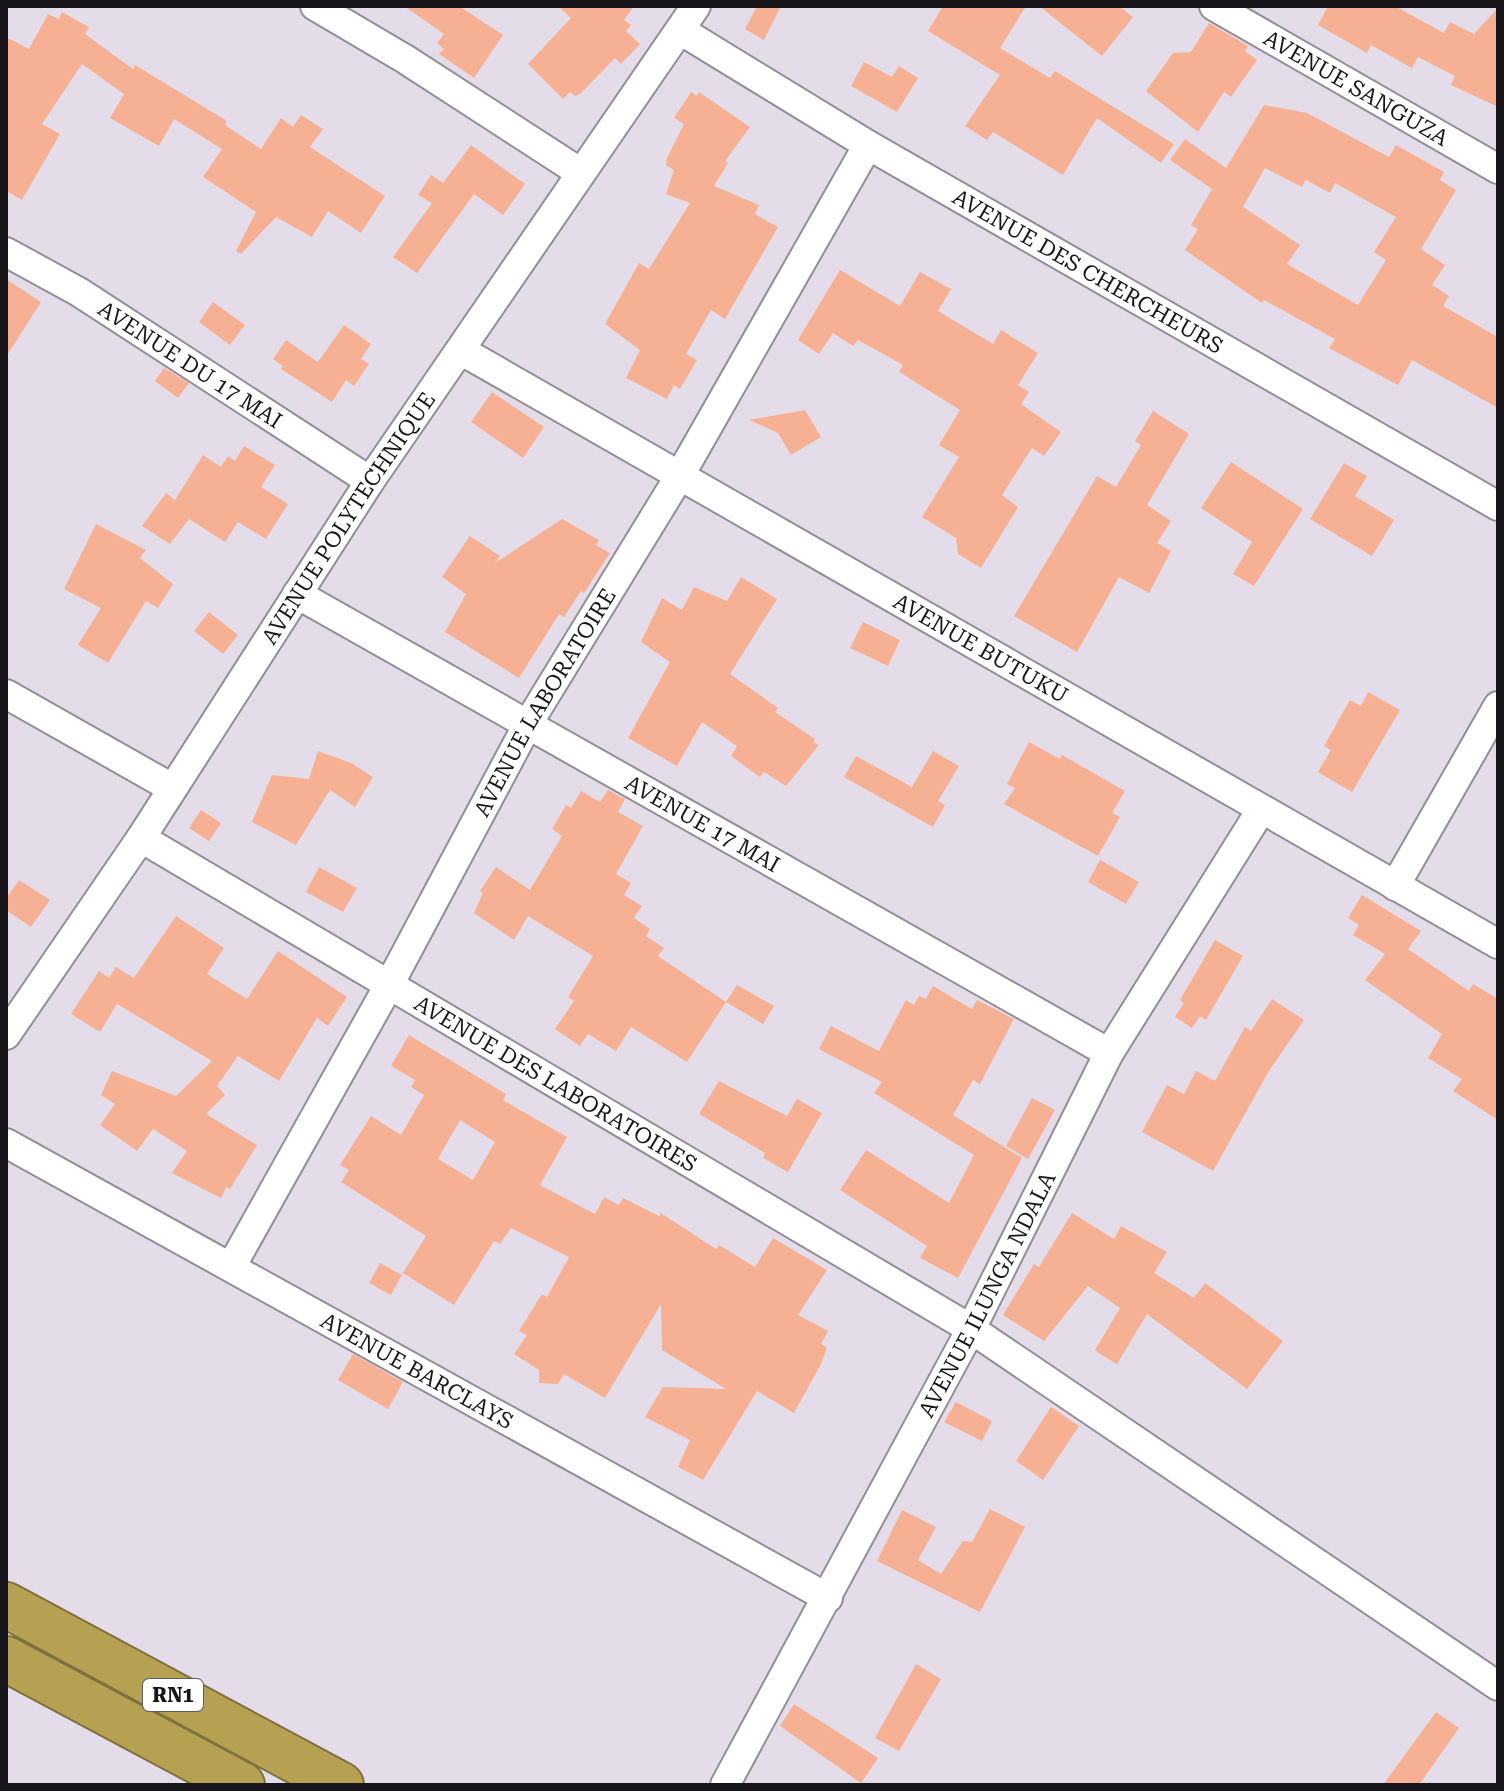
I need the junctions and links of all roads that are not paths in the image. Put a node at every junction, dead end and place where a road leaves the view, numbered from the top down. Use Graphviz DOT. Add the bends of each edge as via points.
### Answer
graph roads {
  1 [pos="315,6"];
  2 [pos="696,6"];
  3 [pos="1214,6"];
  4 [pos="680,30"];
  5 [pos="868,145"];
  6 [pos="1498,169"];
  7 [pos="581,173"];
  8 [pos="6,252"];
  9 [pos="462,351"];
  10 [pos="679,477"];
  11 [pos="370,481"];
  12 [pos="1498,506"];
  13 [pos="297,594"];
  14 [pos="6,694"];
  15 [pos="1498,706"];
  16 [pos="529,722"];
  17 [pos="172,788"];
  18 [pos="1261,810"];
  19 [pos="141,838"];
  20 [pos="1395,886"];
  21 [pos="1498,944"];
  22 [pos="389,985"];
  23 [pos="6,1035"];
  24 [pos="1109,1053"];
  25 [pos="6,1143"];
  26 [pos="231,1267"];
  27 [pos="971,1329"];
  28 [pos="828,1598"];
  29 [pos="6,1605"];
  30 [pos="6,1659"];
  31 [pos="1498,1686"];
  32 [pos="242,1785"];
  33 [pos="341,1785"];
  34 [pos="725,1785"];
  1 -- 7 [label="street"];
  2 -- 4 [label="street, AVENUE POLYTECHNIQUE"];
  3 -- 6 [label="street, AVENUE SANGUZA"];
  4 -- 5 [label="street, AVENUE DES CHERCHEURS"];
  4 -- 7 [label="street, AVENUE POLYTECHNIQUE"];
  5 -- 10 [label="street, AVENUE LABORATOIRE"];
  5 -- 12 [label="street, AVENUE DES CHERCHEURS"];
  7 -- 9 [label="street, AVENUE POLYTECHNIQUE"];
  8 -- 11 [label="street, AVENUE DU 17 MAI" via="79,292"];
  9 -- 10 [label="street, AVENUE BUTUKU"];
  9 -- 11 [label="street, AVENUE POLYTECHNIQUE"];
  10 -- 16 [label="street, AVENUE LABORATOIRE"];
  10 -- 18 [label="street, AVENUE BUTUKU"];
  11 -- 13 [label="street, AVENUE POLYTECHNIQUE"];
  13 -- 16 [label="street, AVENUE 17 MAI"];
  13 -- 17 [label="street, AVENUE POLYTECHNIQUE"];
  14 -- 17 [label="street"];
  15 -- 20 [label="street"];
  16 -- 22 [label="street, AVENUE LABORATOIRE"];
  16 -- 24 [label="street, AVENUE 17 MAI"];
  17 -- 19 [label="street, AVENUE POLYTECHNIQUE"];
  18 -- 20 [label="street, AVENUE BUTUKU"];
  18 -- 24 [label="street, AVENUE ILUNGA NDALA"];
  19 -- 22 [label="street, AVENUE DES LABORATOIRES"];
  19 -- 23 [label="street, AVENUE POLYTECHNIQUE"];
  20 -- 21 [label="street, AVENUE BUTUKU"];
  22 -- 26 [label="street, AVENUE LABORATOIRE"];
  22 -- 27 [label="street, AVENUE DES LABORATOIRES"];
  24 -- 27 [label="street, AVENUE ILUNGA NDALA"];
  25 -- 26 [label="street, AVENUE BARCLAYS"];
  26 -- 28 [label="street, AVENUE BARCLAYS"];
  27 -- 28 [label="street, AVENUE ILUNGA NDALA"];
  27 -- 31 [label="street, AVENUE DES LABORATOIRES"];
  28 -- 34 [label="street, AVENUE ILUNGA NDALA"];
  29 -- 33 [label="highway, RN1"];
  30 -- 32 [label="highway, RN1"];
}
